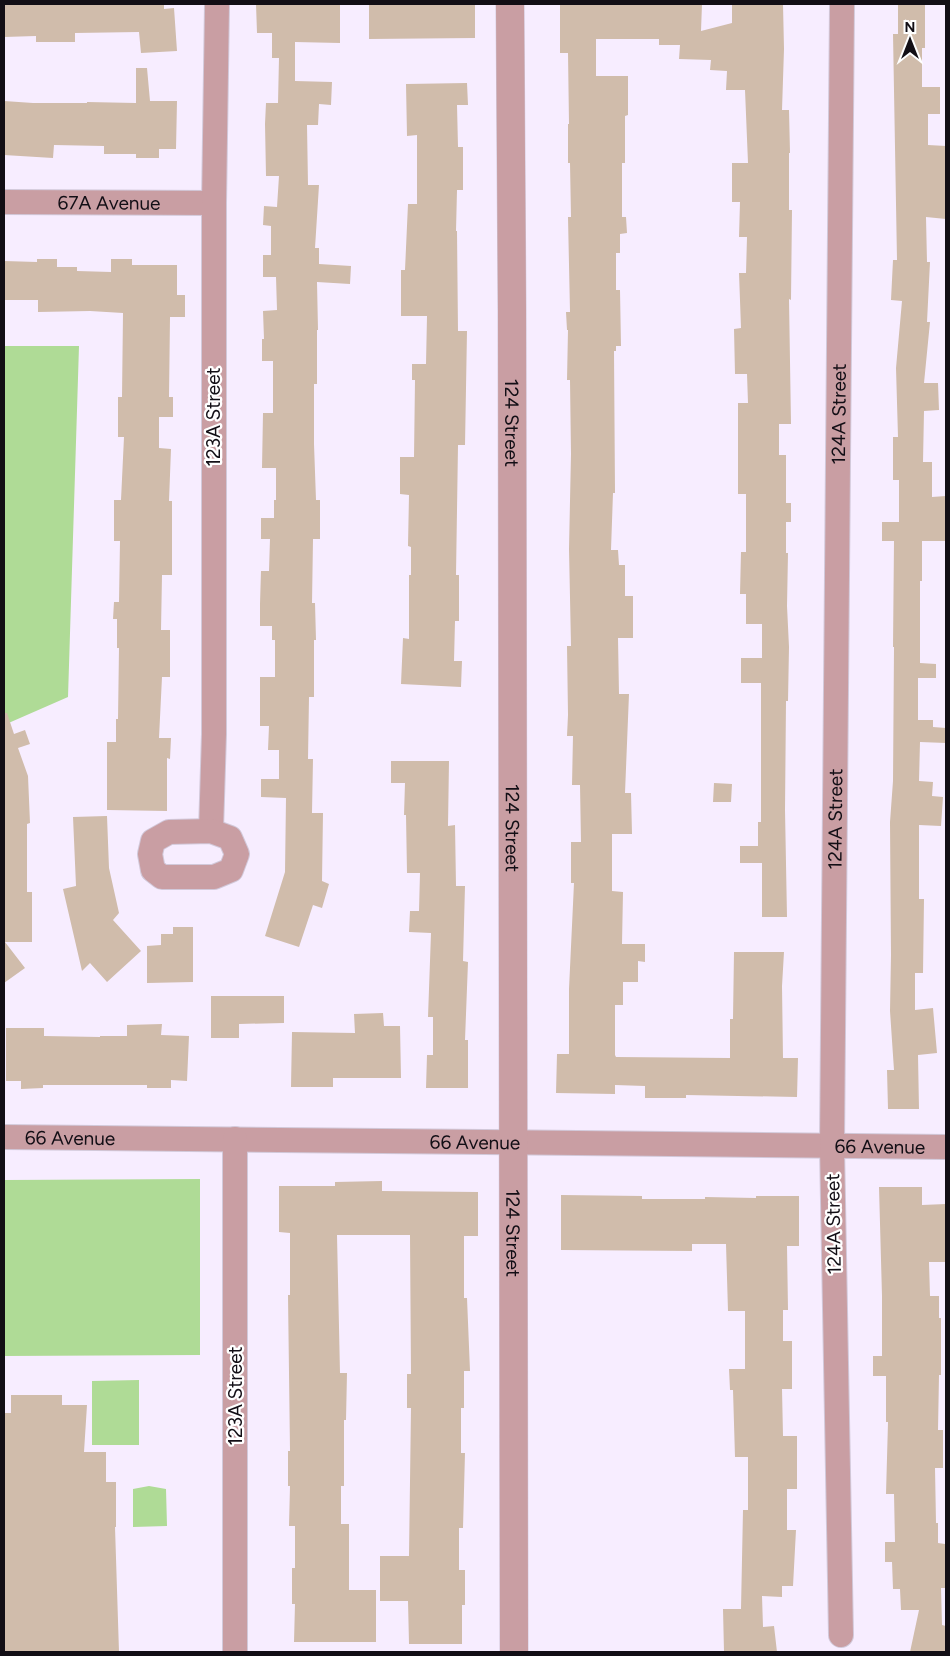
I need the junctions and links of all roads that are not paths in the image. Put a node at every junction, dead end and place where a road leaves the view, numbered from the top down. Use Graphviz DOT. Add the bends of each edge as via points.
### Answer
graph roads {
  1 [pos="217,4"];
  2 [pos="510,4"];
  3 [pos="842,4"];
  4 [pos="4,202"];
  5 [pos="214,203"];
  6 [pos="211,831"];
  7 [pos="4,1136"];
  8 [pos="235,1139"];
  9 [pos="513,1143"];
  10 [pos="832,1146"];
  11 [pos="946,1147"];
  12 [pos="841,1635"];
  13 [pos="235,1652"];
  14 [pos="514,1652"];
  1 -- 5 [label="street, 123A Street"];
  2 -- 9 [label="street, 124 Street"];
  3 -- 10 [label="street, 124A Street"];
  4 -- 5 [label="street, 67A Avenue"];
  5 -- 6 [label="street, 123A Street" via="214,734"];
  7 -- 8 [label="street, 66 Avenue"];
  8 -- 9 [label="street, 66 Avenue"];
  8 -- 13 [label="street, 123A Street"];
  9 -- 10 [label="street, 66 Avenue"];
  9 -- 14 [label="street, 124 Street"];
  10 -- 11 [label="street, 66 Avenue"];
  10 -- 12 [label="street, 124A Street"];
}
